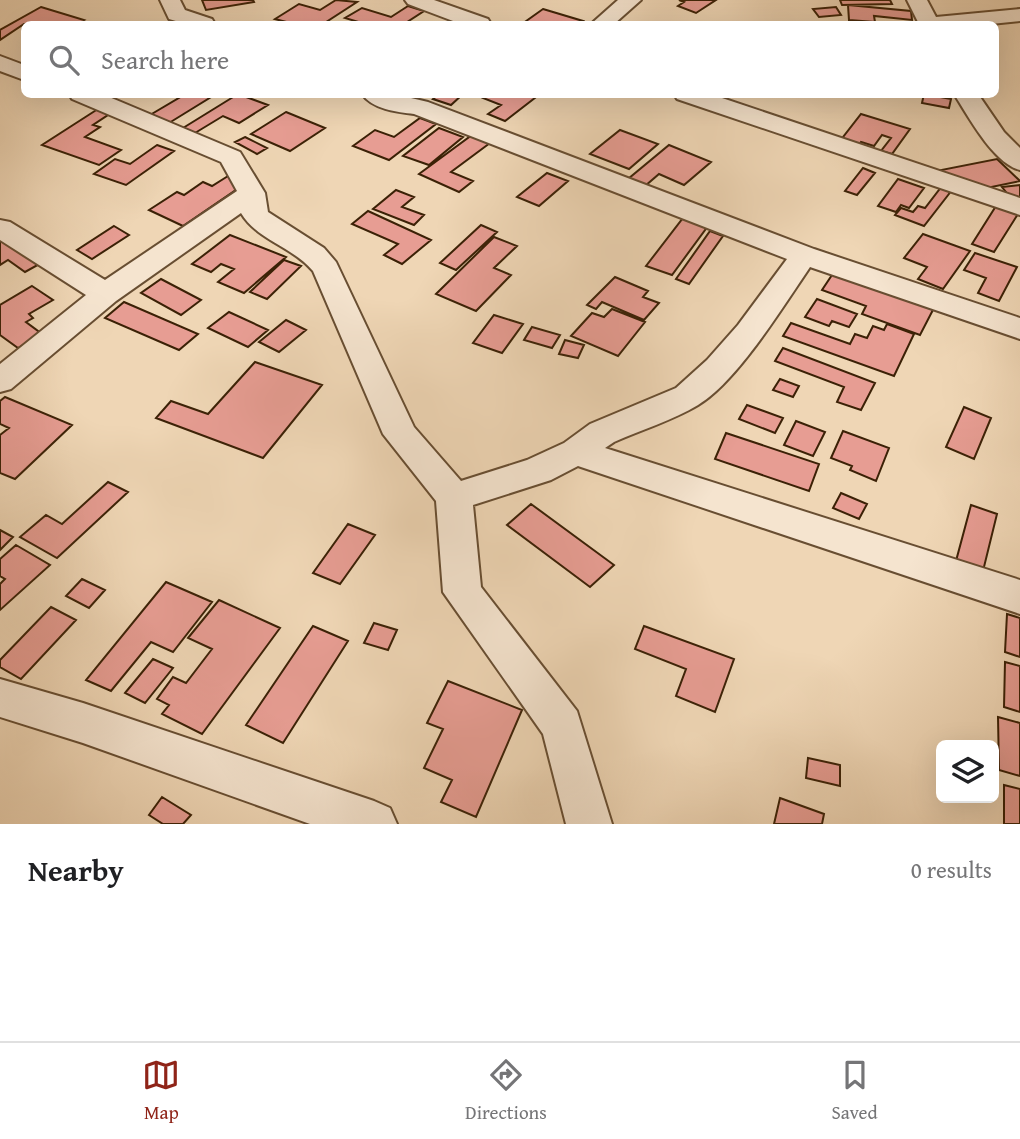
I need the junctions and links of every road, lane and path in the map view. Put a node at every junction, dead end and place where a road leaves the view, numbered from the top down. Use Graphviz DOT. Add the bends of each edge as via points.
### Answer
graph roads {
  1 [pos="170,0"];
  2 [pos="415,0"];
  3 [pos="631,0"];
  4 [pos="917,0"];
  5 [pos="1020,15"];
  6 [pos="197,21"];
  7 [pos="472,21"];
  8 [pos="605,21"];
  9 [pos="928,21"];
  10 [pos="964,21"];
  11 [pos="0,63"];
  12 [pos="21,73"];
  13 [pos="90,98"];
  14 [pos="382,98"];
  15 [pos="697,98"];
  16 [pos="969,98"];
  17 [pos="1020,162"];
  18 [pos="252,193"];
  19 [pos="1020,207"];
  20 [pos="0,228"];
  21 [pos="804,255"];
  22 [pos="106,294"];
  23 [pos="1020,329"];
  24 [pos="0,381"];
  25 [pos="576,452"];
  26 [pos="454,496"];
  27 [pos="1020,597"];
  28 [pos="0,698"];
  29 [pos="374,824"];
  30 [pos="589,824"];
  1 -- 6 [label="street" via="177,13"];
  2 -- 7 [label="street"];
  3 -- 8 [label="street"];
  4 -- 9 [label="street"];
  5 -- 10 [label="street"];
  11 -- 12 [label="street"];
  13 -- 18 [label="street" via="231,157"];
  14 -- 21 [label="street" via="419,107"];
  15 -- 19 [label="street"];
  16 -- 17 [label="street" via="995,137"];
  18 -- 22 [label="street"];
  18 -- 26 [label="street" via="255,214 263,223 314,254 326,268 400,434"];
  20 -- 22 [label="street"];
  21 -- 23 [label="street"];
  21 -- 25 [label="street" via="749,332 688,396 602,433"];
  22 -- 24 [label="street"];
  25 -- 26 [label="street" via="539,470"];
  25 -- 27 [label="street"];
  26 -- 30 [label="street" via="462,592 562,725"];
  28 -- 29 [label="street"];
}
